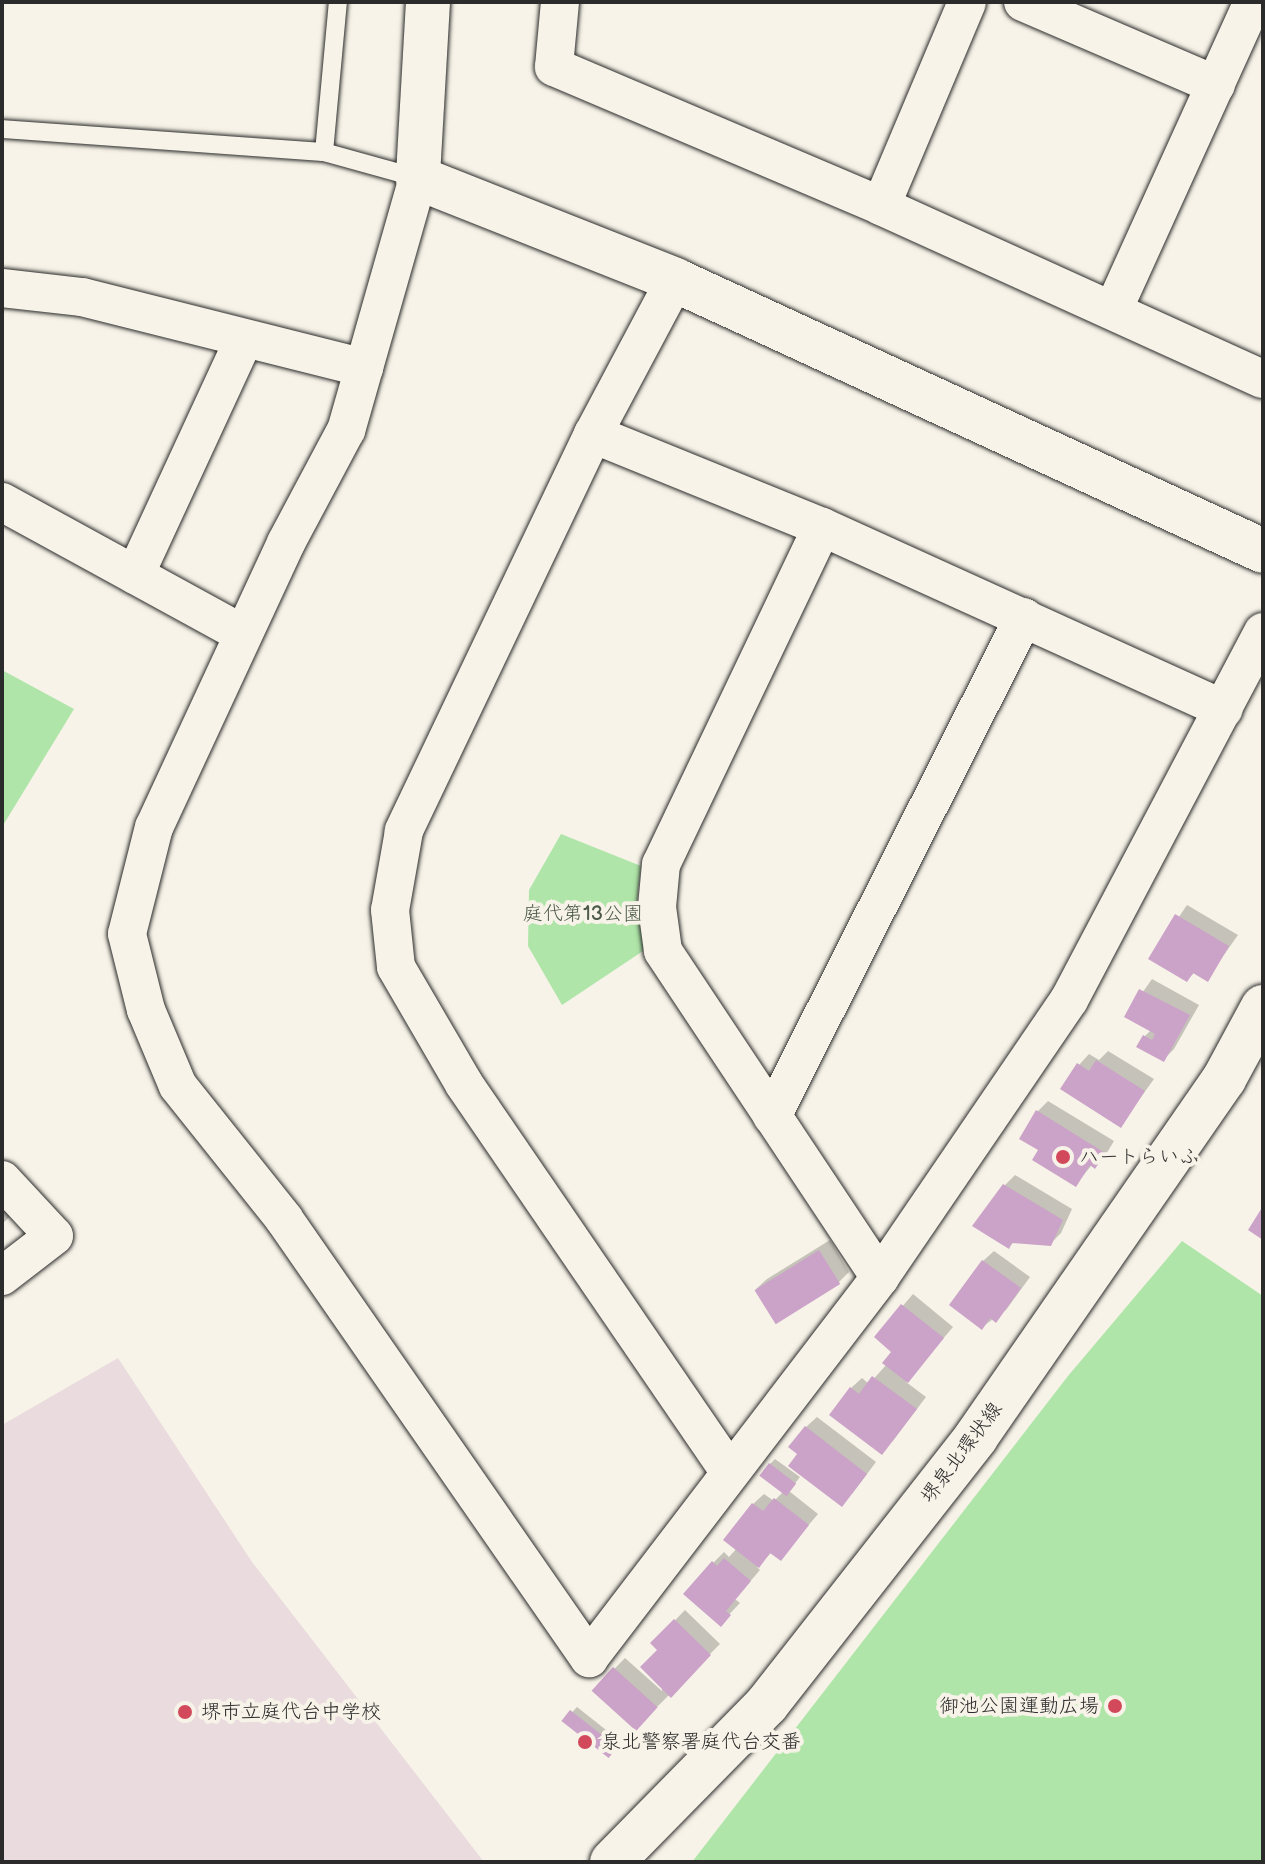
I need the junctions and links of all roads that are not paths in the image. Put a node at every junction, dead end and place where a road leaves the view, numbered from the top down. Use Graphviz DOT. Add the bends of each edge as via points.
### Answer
graph roads {
  1 [pos="338,2"];
  2 [pos="428,2"];
  3 [pos="560,2"];
  4 [pos="967,2"];
  5 [pos="1023,2"];
  6 [pos="1253,2"];
  7 [pos="1216,85"];
  8 [pos="2,129"];
  9 [pos="324,152"];
  10 [pos="418,178"];
  11 [pos="881,206"];
  12 [pos="675,280"];
  13 [pos="2,288"];
  14 [pos="1114,308"];
  15 [pos="244,339"];
  16 [pos="364,368"];
  17 [pos="1263,379"];
  18 [pos="593,434"];
  19 [pos="2,502"];
  20 [pos="822,527"];
  21 [pos="1263,551"];
  22 [pos="135,575"];
  23 [pos="1024,617"];
  24 [pos="1263,632"];
  25 [pos="243,634"];
  26 [pos="1224,709"];
  27 [pos="1263,1007"];
  28 [pos="772,1116"];
  29 [pos="2,1180"];
  30 [pos="2,1276"];
  31 [pos="880,1277"];
  32 [pos="730,1472"];
  33 [pos="612,1862"];
  1 -- 9 [label="lane"];
  2 -- 10 [label="street"];
  3 -- 11 [label="street" via="554,67"];
  4 -- 11 [label="street"];
  5 -- 7 [label="street"];
  6 -- 7 [label="street"];
  7 -- 14 [label="street"];
  8 -- 9 [label="lane"];
  9 -- 10 [label="lane"];
  10 -- 12 [label="street"];
  10 -- 16 [label="street"];
  11 -- 14 [label="street"];
  12 -- 18 [label="street"];
  12 -- 21 [label="street"];
  13 -- 15 [label="street" via="82,297"];
  14 -- 17 [label="street"];
  15 -- 16 [label="street"];
  15 -- 22 [label="street"];
  16 -- 25 [label="street" via="346,430"];
  18 -- 20 [label="street"];
  18 -- 32 [label="street" via="404,831 390,910 396,967 464,1084"];
  19 -- 22 [label="street"];
  20 -- 23 [label="street"];
  20 -- 28 [label="street" via="661,864 657,907 663,951"];
  22 -- 25 [label="street"];
  23 -- 26 [label="street"];
  23 -- 28 [label="street"];
  24 -- 26 [label="street"];
  25 -- 32 [label="street" via="154,827 127,934 146,1010 178,1086 284,1219 589,1658"];
  26 -- 31 [label="street" via="1069,1000"];
  27 -- 33 [label="street, 堺泉北環状線" via="1224,1079 976,1437 767,1704"];
  28 -- 31 [label="street"];
  29 -- 30 [label="street" via="54,1236"];
  31 -- 32 [label="street"];
}
